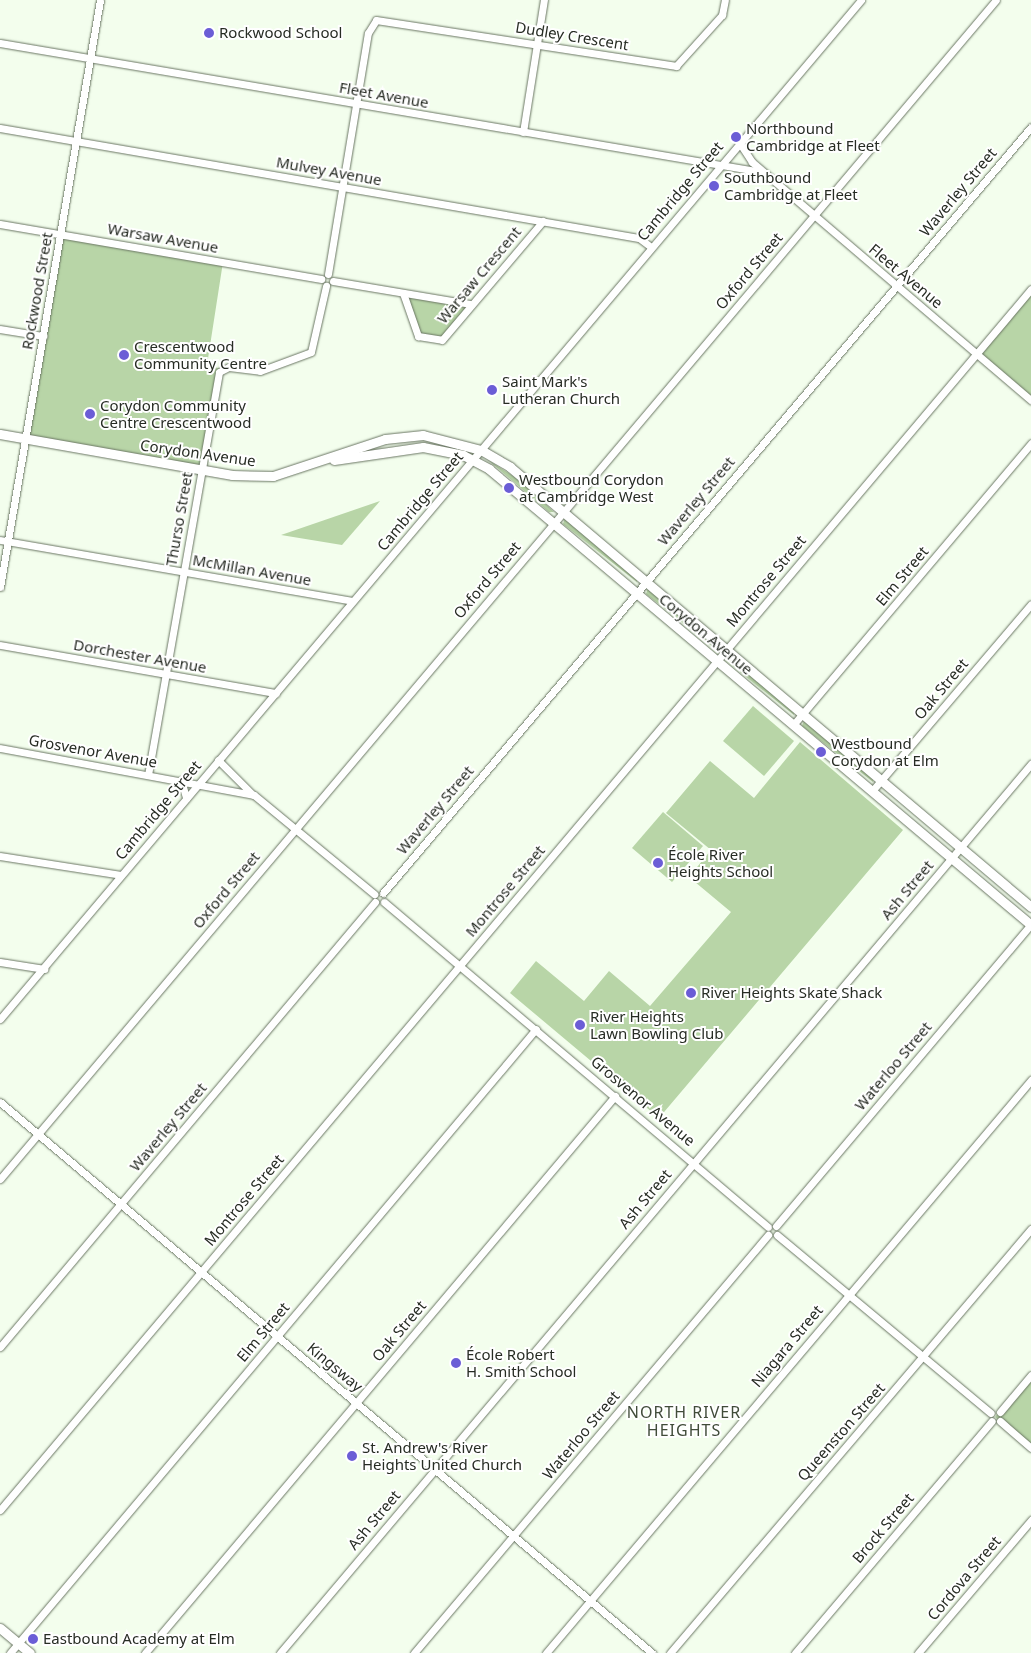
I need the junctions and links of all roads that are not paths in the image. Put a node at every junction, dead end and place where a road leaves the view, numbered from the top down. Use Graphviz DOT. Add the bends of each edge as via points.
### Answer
graph roads {
  1 [pos="100,0"];
  2 [pos="544,0"];
  3 [pos="726,0"];
  4 [pos="861,0"];
  5 [pos="996,0"];
  6 [pos="0,43"];
  7 [pos="537,44"];
  8 [pos="90,58"];
  9 [pos="356,105"];
  10 [pos="0,128"];
  11 [pos="1031,128"];
  12 [pos="523,132"];
  13 [pos="75,141"];
  14 [pos="739,142"];
  15 [pos="719,166"];
  16 [pos="763,172"];
  17 [pos="342,186"];
  18 [pos="814,216"];
  19 [pos="543,221"];
  20 [pos="0,224"];
  21 [pos="60,234"];
  22 [pos="651,247"];
  23 [pos="328,274"];
  24 [pos="321,279"];
  25 [pos="333,281"];
  26 [pos="326,286"];
  27 [pos="896,286"];
  28 [pos="1031,289"];
  29 [pos="403,293"];
  30 [pos="471,304"];
  31 [pos="0,329"];
  32 [pos="43,336"];
  33 [pos="976,354"];
  34 [pos="1031,400"];
  35 [pos="0,434"];
  36 [pos="25,439"];
  37 [pos="1031,444"];
  38 [pos="481,450"];
  39 [pos="331,460"];
  40 [pos="473,460"];
  41 [pos="202,470"];
  42 [pos="563,512"];
  43 [pos="554,523"];
  44 [pos="0,540"];
  45 [pos="9,542"];
  46 [pos="184,572"];
  47 [pos="646,582"];
  48 [pos="0,587"];
  49 [pos="636,593"];
  50 [pos="352,601"];
  51 [pos="1031,604"];
  52 [pos="0,645"];
  53 [pos="726,650"];
  54 [pos="717,661"];
  55 [pos="166,674"];
  56 [pos="276,693"];
  57 [pos="803,714"];
  58 [pos="794,726"];
  59 [pos="0,748"];
  60 [pos="218,760"];
  61 [pos="1031,764"];
  62 [pos="148,775"];
  63 [pos="181,780"];
  64 [pos="882,780"];
  65 [pos="199,783"];
  66 [pos="872,791"];
  67 [pos="254,795"];
  68 [pos="186,798"];
  69 [pos="296,828"];
  70 [pos="960,848"];
  71 [pos="0,856"];
  72 [pos="951,859"];
  73 [pos="121,875"];
  74 [pos="383,893"];
  75 [pos="374,894"];
  76 [pos="375,902"];
  77 [pos="384,902"];
  78 [pos="1031,907"];
  79 [pos="1031,925"];
  80 [pos="0,962"];
  81 [pos="461,966"];
  82 [pos="44,969"];
  83 [pos="0,1019"];
  84 [pos="536,1029"];
  85 [pos="1031,1080"];
  86 [pos="615,1096"];
  87 [pos="0,1102"];
  88 [pos="38,1134"];
  89 [pos="694,1162"];
  90 [pos="0,1179"];
  91 [pos="121,1204"];
  92 [pos="776,1226"];
  93 [pos="768,1227"];
  94 [pos="1031,1229"];
  95 [pos="777,1234"];
  96 [pos="768,1235"];
  97 [pos="201,1272"];
  98 [pos="849,1294"];
  99 [pos="278,1336"];
  100 [pos="0,1347"];
  101 [pos="923,1357"];
  102 [pos="1031,1375"];
  103 [pos="356,1402"];
  104 [pos="1000,1412"];
  105 [pos="991,1413"];
  106 [pos="992,1421"];
  107 [pos="1000,1421"];
  108 [pos="1031,1448"];
  109 [pos="435,1469"];
  110 [pos="0,1510"];
  111 [pos="1031,1520"];
  112 [pos="514,1535"];
  113 [pos="590,1601"];
  114 [pos="0,1628"];
  115 [pos="18,1643"];
  116 [pos="10,1653"];
  117 [pos="30,1653"];
  118 [pos="145,1653"];
  119 [pos="280,1653"];
  120 [pos="414,1653"];
  121 [pos="546,1653"];
  122 [pos="652,1653"];
  123 [pos="670,1653"];
  124 [pos="795,1653"];
  125 [pos="918,1653"];
  1 -- 8 [label="street, Rockwood Street"];
  2 -- 7 [label="street"];
  3 -- 7 [label="street, Dudley Crescent" via="722,16 676,66"];
  4 -- 14 [label="street, Cambridge Street"];
  5 -- 18 [label="street, Oxford Street"];
  6 -- 8 [label="street, Fleet Avenue"];
  7 -- 9 [label="street, Dudley Crescent" via="380,19 369,29"];
  7 -- 12 [label="street"];
  8 -- 9 [label="street, Fleet Avenue"];
  8 -- 13 [label="street, Rockwood Street"];
  9 -- 12 [label="street, Fleet Avenue"];
  9 -- 17 [label="street"];
  10 -- 13 [label="street, Mulvey Avenue"];
  11 -- 27 [label="street, Waverley Street"];
  12 -- 15 [label="street, Fleet Avenue"];
  13 -- 17 [label="street, Mulvey Avenue"];
  13 -- 21 [label="street, Rockwood Street"];
  14 -- 15 [label="street, Cambridge Street"];
  14 -- 16 [label="street, Fleet Avenue"];
  15 -- 16 [label="street, Fleet Avenue"];
  15 -- 22 [label="street, Cambridge Street"];
  16 -- 18 [label="street, Fleet Avenue"];
  17 -- 19 [label="street, Mulvey Avenue"];
  17 -- 23 [label="street"];
  18 -- 27 [label="street, Fleet Avenue"];
  18 -- 42 [label="street, Oxford Street"];
  19 -- 22 [label="street, Mulvey Avenue" via="639,238"];
  19 -- 30 [label="street, Warsaw Crescent"];
  20 -- 21 [label="street, Warsaw Avenue"];
  21 -- 24 [label="street, Warsaw Avenue"];
  21 -- 32 [label="street, Rockwood Street"];
  22 -- 38 [label="street, Cambridge Street"];
  23 -- 24 [label="street"];
  23 -- 25 [label="street"];
  24 -- 26 [label="street"];
  25 -- 26 [label="street"];
  25 -- 29 [label="street"];
  26 -- 41 [label="street, Thurso Street" via="311,352 260,372 221,369"];
  27 -- 33 [label="street, Fleet Avenue"];
  27 -- 47 [label="street, Waverley Street"];
  28 -- 33 [label="street, Montrose Street"];
  29 -- 30 [label="street"];
  29 -- 30 [label="street, Warsaw Crescent" via="418,336 442,340"];
  31 -- 32 [label="street"];
  32 -- 36 [label="street, Rockwood Street"];
  33 -- 34 [label="street, Fleet Avenue"];
  33 -- 53 [label="street, Montrose Street"];
  35 -- 36 [label="main road, Corydon Avenue"];
  36 -- 41 [label="main road, Corydon Avenue"];
  36 -- 45 [label="street, Rockwood Street"];
  37 -- 57 [label="street, Elm Street"];
  38 -- 39 [label="main road, Corydon Avenue" via="423,435 385,439"];
  38 -- 40 [label="street, Cambridge Street"];
  38 -- 42 [label="main road, Corydon Avenue" via="510,468"];
  39 -- 40 [label="main road, Corydon Avenue" via="423,447"];
  39 -- 41 [label="main road, Corydon Avenue" via="273,476"];
  40 -- 43 [label="main road, Corydon Avenue"];
  40 -- 50 [label="street, Cambridge Street"];
  41 -- 46 [label="street, Thurso Street"];
  42 -- 43 [label="street, Oxford Street"];
  42 -- 47 [label="main road, Corydon Avenue"];
  43 -- 49 [label="main road, Corydon Avenue"];
  43 -- 69 [label="street, Oxford Street"];
  44 -- 45 [label="street, McMillan Avenue"];
  45 -- 46 [label="street, McMillan Avenue"];
  45 -- 48 [label="street, Rockwood Street"];
  46 -- 50 [label="street, McMillan Avenue"];
  46 -- 55 [label="street, Thurso Street"];
  47 -- 49 [label="street, Waverley Street"];
  47 -- 53 [label="main road, Corydon Avenue"];
  49 -- 54 [label="main road, Corydon Avenue"];
  49 -- 74 [label="street, Waverley Street"];
  50 -- 56 [label="street, Cambridge Street"];
  51 -- 64 [label="street, Oak Street"];
  52 -- 55 [label="street, Dorchester Avenue"];
  53 -- 54 [label="street, Montrose Street"];
  53 -- 57 [label="main road, Corydon Avenue"];
  54 -- 58 [label="main road, Corydon Avenue"];
  54 -- 81 [label="street, Montrose Street"];
  55 -- 56 [label="street, Dorchester Avenue"];
  55 -- 62 [label="street, Thurso Street"];
  56 -- 60 [label="street, Cambridge Street"];
  57 -- 58 [label="street, Elm Street"];
  57 -- 64 [label="main road, Corydon Avenue"];
  58 -- 66 [label="main road, Corydon Avenue"];
  59 -- 62 [label="street, Grosvenor Avenue"];
  60 -- 65 [label="street, Cambridge Street"];
  60 -- 67 [label="street, Grosvenor Avenue"];
  61 -- 70 [label="street, Ash Street"];
  62 -- 63 [label="street, Grosvenor Avenue"];
  63 -- 65 [label="street, Grosvenor Avenue"];
  63 -- 68 [label="street"];
  64 -- 66 [label="street, Oak Street"];
  64 -- 70 [label="main road, Corydon Avenue"];
  65 -- 67 [label="street, Grosvenor Avenue"];
  65 -- 68 [label="street, Cambridge Street"];
  66 -- 72 [label="main road, Corydon Avenue"];
  67 -- 69 [label="street, Grosvenor Avenue"];
  68 -- 73 [label="street, Cambridge Street"];
  69 -- 75 [label="street, Grosvenor Avenue"];
  69 -- 88 [label="street, Oxford Street"];
  70 -- 72 [label="street, Ash Street"];
  70 -- 78 [label="main road, Corydon Avenue"];
  71 -- 73 [label="street"];
  72 -- 79 [label="main road, Corydon Avenue"];
  72 -- 89 [label="street, Ash Street"];
  73 -- 82 [label="street, Cambridge Street"];
  74 -- 75 [label="street"];
  74 -- 77 [label="street"];
  75 -- 76 [label="street"];
  76 -- 77 [label="street"];
  76 -- 91 [label="street, Waverley Street"];
  77 -- 81 [label="street, Grosvenor Avenue"];
  79 -- 92 [label="street, Waterloo Street"];
  80 -- 82 [label="street"];
  81 -- 84 [label="street, Grosvenor Avenue"];
  81 -- 97 [label="street, Montrose Street"];
  82 -- 83 [label="street, Cambridge Street"];
  84 -- 86 [label="street, Grosvenor Avenue"];
  84 -- 99 [label="street, Elm Street"];
  85 -- 98 [label="street, Niagara Street"];
  86 -- 89 [label="street, Grosvenor Avenue"];
  86 -- 103 [label="street, Oak Street"];
  87 -- 88 [label="street, Kingsway"];
  88 -- 90 [label="street, Oxford Street"];
  88 -- 91 [label="street, Kingsway"];
  89 -- 93 [label="street, Grosvenor Avenue"];
  89 -- 109 [label="street, Ash Street"];
  91 -- 97 [label="street, Kingsway"];
  91 -- 100 [label="street, Waverley Street"];
  92 -- 93 [label="street"];
  92 -- 95 [label="street"];
  93 -- 96 [label="street"];
  94 -- 101 [label="street, Queenston Street"];
  95 -- 96 [label="street"];
  95 -- 98 [label="street"];
  96 -- 112 [label="street, Waterloo Street"];
  97 -- 99 [label="street, Kingsway"];
  97 -- 110 [label="street, Montrose Street"];
  98 -- 101 [label="street"];
  98 -- 113 [label="street, Niagara Street"];
  99 -- 103 [label="street, Kingsway"];
  99 -- 115 [label="street, Elm Street"];
  101 -- 105 [label="street"];
  101 -- 123 [label="street, Queenston Street"];
  102 -- 104 [label="street"];
  103 -- 109 [label="street, Kingsway"];
  103 -- 118 [label="street, Oak Street"];
  104 -- 105 [label="street"];
  104 -- 107 [label="street"];
  105 -- 106 [label="street"];
  106 -- 107 [label="street"];
  106 -- 124 [label="street, Brock Street"];
  107 -- 108 [label="street"];
  109 -- 112 [label="street, Kingsway"];
  109 -- 119 [label="street, Ash Street"];
  111 -- 125 [label="street, Cordova Street"];
  112 -- 113 [label="street, Kingsway"];
  112 -- 120 [label="street, Waterloo Street"];
  113 -- 121 [label="street, Niagara Street"];
  113 -- 122 [label="street, Kingsway"];
  114 -- 115 [label="main road"];
  115 -- 116 [label="street, Elm Street"];
  115 -- 117 [label="main road"];
}
